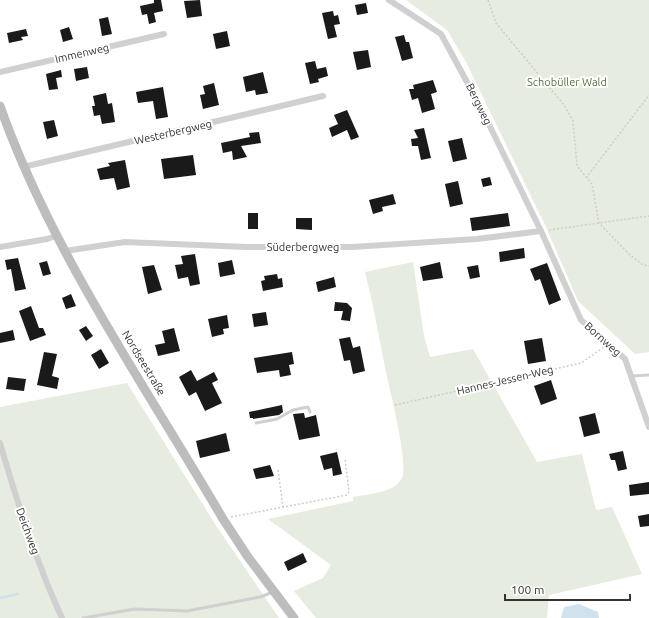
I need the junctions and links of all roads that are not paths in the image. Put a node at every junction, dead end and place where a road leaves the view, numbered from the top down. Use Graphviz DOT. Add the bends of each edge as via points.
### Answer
graph roads {
  1 [pos="389,0"];
  2 [pos="164,34"];
  3 [pos="0,72"];
  4 [pos="323,96"];
  5 [pos="0,106"];
  6 [pos="23,167"];
  7 [pos="541,231"];
  8 [pos="56,236"];
  9 [pos="0,247"];
  10 [pos="65,251"];
  11 [pos="649,375"];
  12 [pos="631,376"];
  13 [pos="310,412"];
  14 [pos="256,423"];
  15 [pos="649,427"];
  16 [pos="0,443"];
  17 [pos="273,592"];
  18 [pos="62,618"];
  19 [pos="83,618"];
  20 [pos="294,618"];
  1 -- 7 [label="street, Bergweg" via="441,34 459,65"];
  2 -- 3 [label="street, Immenweg"];
  4 -- 6 [label="street, Westerbergweg"];
  5 -- 6 [label="main road, Nordseestraße"];
  6 -- 8 [label="main road, Nordseestraße"];
  7 -- 10 [label="street, Süderbergweg" via="477,239 352,247 247,247 132,242"];
  7 -- 12 [label="street, Bornweg" via="581,320 625,358"];
  8 -- 9 [label="street"];
  8 -- 10 [label="main road, Nordseestraße"];
  10 -- 17 [label="main road, Nordseestraße" via="223,518"];
  11 -- 12 [label="lane"];
  12 -- 15 [label="street, Bornweg"];
  13 -- 14 [label="lane" via="308,407 293,410 277,419"];
  16 -- 18 [label="street, Deichweg" via="16,498"];
  17 -- 19 [label="lane" via="260,597 187,611 135,609"];
  17 -- 20 [label="main road, Nordseestraße"];
}
